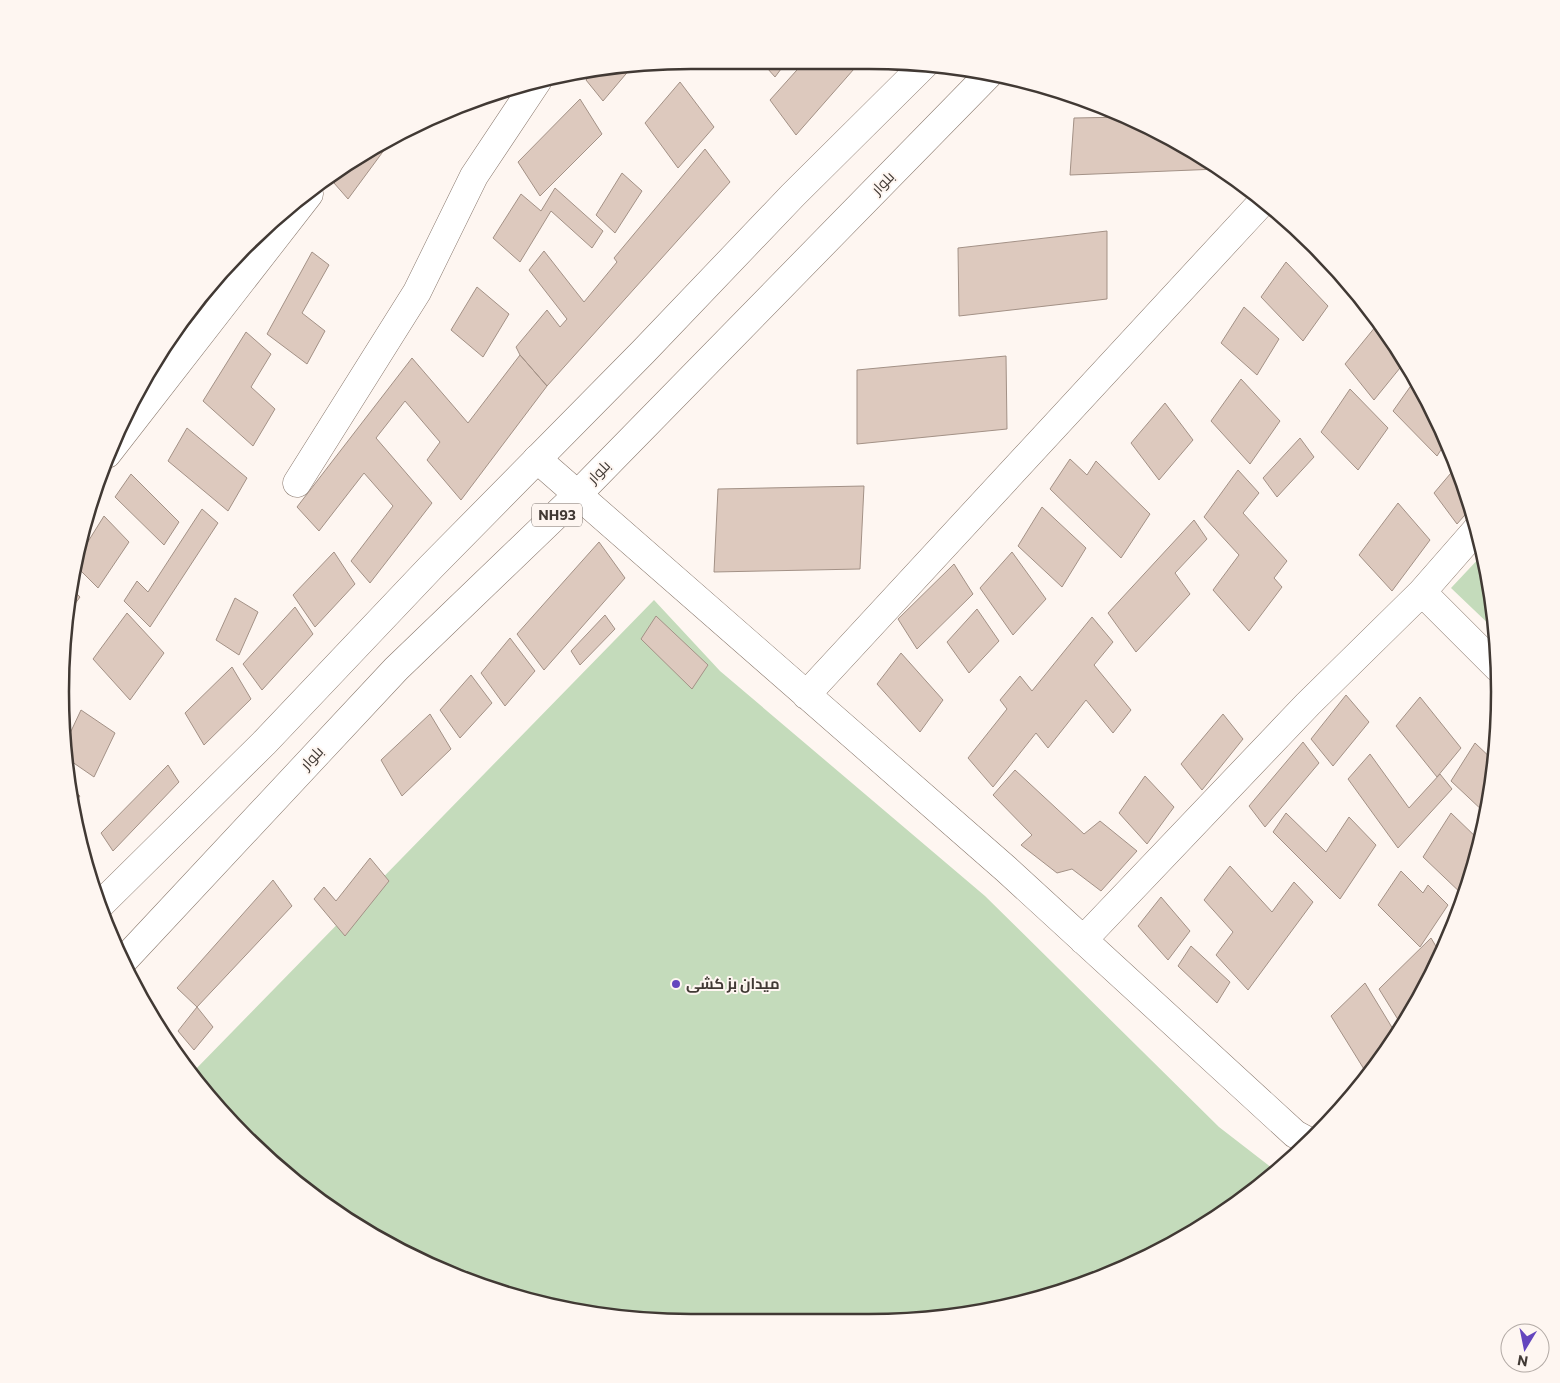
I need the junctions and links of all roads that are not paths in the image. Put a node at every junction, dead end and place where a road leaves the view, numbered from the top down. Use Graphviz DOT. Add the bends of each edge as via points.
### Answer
graph roads {
  1 [pos="919,71"];
  2 [pos="983,80"];
  3 [pos="532,90"];
  4 [pos="1259,206"];
  5 [pos="297,210"];
  6 [pos="128,427"];
  7 [pos="537,460"];
  8 [pos="297,483"];
  9 [pos="576,496"];
  10 [pos="1471,536"];
  11 [pos="1422,592"];
  12 [pos="1490,660"];
  13 [pos="806,695"];
  14 [pos="105,901"];
  15 [pos="1083,940"];
  16 [pos="128,956"];
  17 [pos="1306,1136"];
  1 -- 7 [label="street" via="793,195"];
  2 -- 9 [label="street, بلوار / NH93"];
  3 -- 8 [label="street" via="474,176 417,292"];
  4 -- 13 [label="street"];
  5 -- 6 [label="street"];
  7 -- 9 [label="street"];
  7 -- 14 [label="street" via="264,743"];
  9 -- 13 [label="street"];
  9 -- 16 [label="street, بلوار / NH93" via="396,669"];
  10 -- 11 [label="street"];
  11 -- 12 [label="street"];
  11 -- 15 [label="street" via="1308,704"];
  13 -- 15 [label="street"];
  15 -- 17 [label="street"];
}
